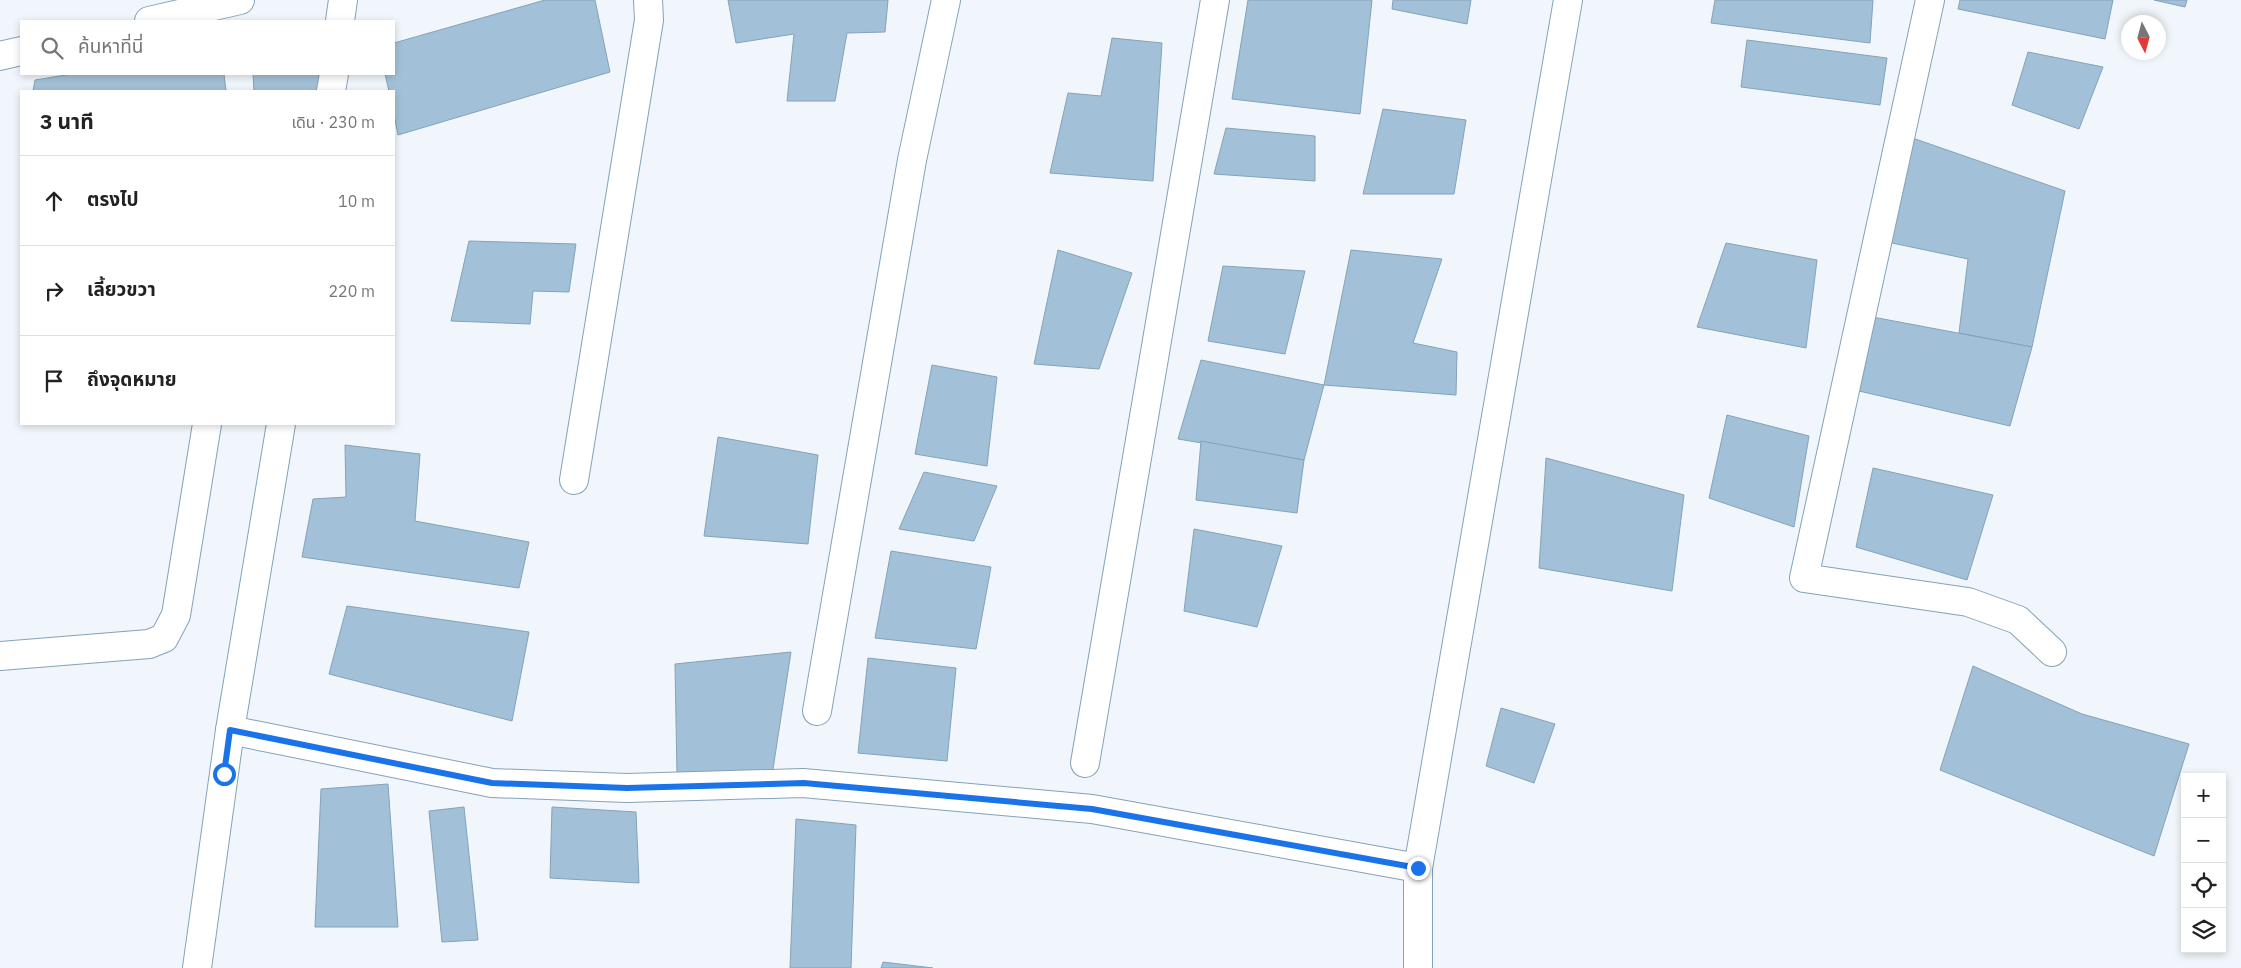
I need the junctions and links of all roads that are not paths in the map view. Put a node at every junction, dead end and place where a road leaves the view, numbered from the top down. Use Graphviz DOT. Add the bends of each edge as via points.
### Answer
graph roads {
  1 [pos="240,0"];
  2 [pos="343,0"];
  3 [pos="648,0"];
  4 [pos="946,0"];
  5 [pos="1215,0"];
  6 [pos="1568,0"];
  7 [pos="1930,0"];
  8 [pos="153,20"];
  9 [pos="340,20"];
  10 [pos="20,51"];
  11 [pos="0,56"];
  12 [pos="334,75"];
  13 [pos="331,90"];
  14 [pos="207,425"];
  15 [pos="281,425"];
  16 [pos="574,480"];
  17 [pos="2052,652"];
  18 [pos="0,656"];
  19 [pos="817,711"];
  20 [pos="230,730"];
  21 [pos="1085,764"];
  22 [pos="1418,868"];
  23 [pos="197,968"];
  24 [pos="1418,968"];
  1 -- 8 [label="street"];
  2 -- 9 [label="street"];
  3 -- 16 [label="street" via="649,20"];
  4 -- 19 [label="street" via="912,160"];
  5 -- 21 [label="street"];
  6 -- 22 [label="street"];
  7 -- 17 [label="street" via="1804,578 1968,602 2018,620"];
  10 -- 11 [label="street"];
  12 -- 13 [label="street"];
  14 -- 18 [label="street" via="176,615 164,638 149,644"];
  15 -- 20 [label="street"];
  20 -- 22 [label="street" via="492,783 627,788 804,783 1092,809"];
  20 -- 23 [label="street"];
  22 -- 24 [label="street"];
}
